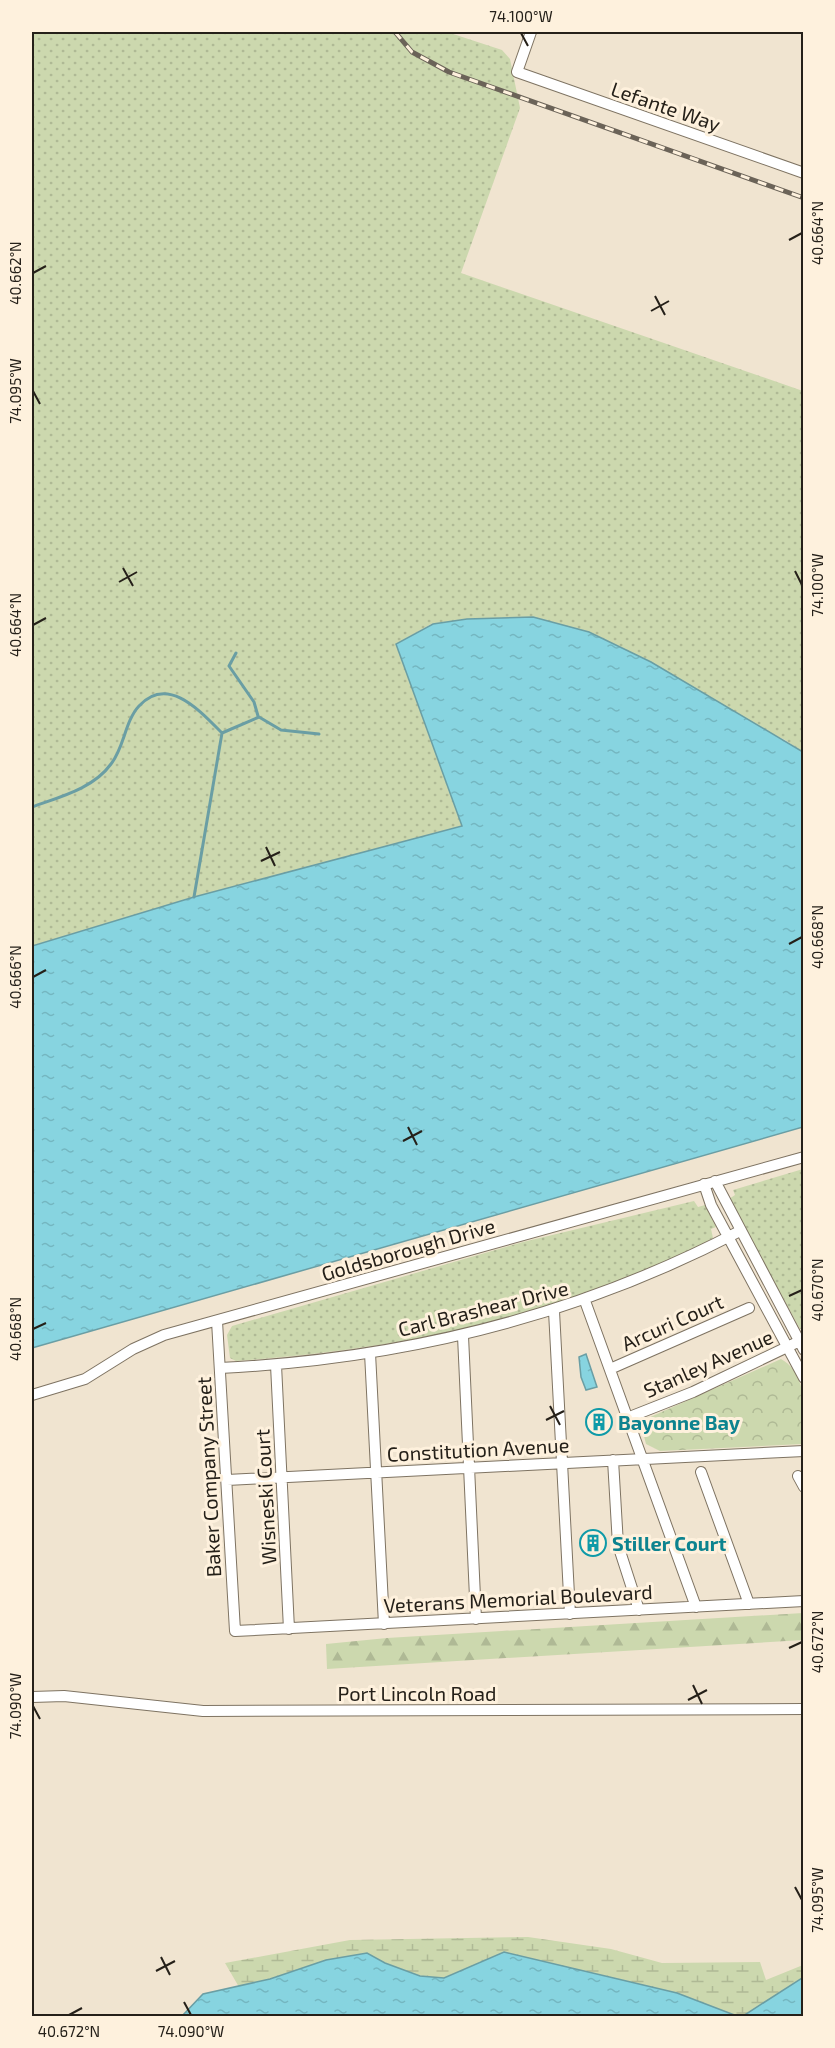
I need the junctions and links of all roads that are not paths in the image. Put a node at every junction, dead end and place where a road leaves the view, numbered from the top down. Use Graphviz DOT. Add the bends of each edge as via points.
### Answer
graph roads {
  1 [pos="531,32"];
  2 [pos="804,173"];
  3 [pos="804,1157"];
  4 [pos="716,1181"];
  5 [pos="704,1185"];
  6 [pos="740,1231"];
  7 [pos="728,1238"];
  8 [pos="585,1301"];
  9 [pos="749,1308"];
  10 [pos="554,1311"];
  11 [pos="217,1321"];
  12 [pos="463,1336"];
  13 [pos="802,1343"];
  14 [pos="787,1348"];
  15 [pos="370,1353"];
  16 [pos="276,1365"];
  17 [pos="220,1368"];
  18 [pos="610,1370"];
  19 [pos="804,1378"];
  20 [pos="32,1395"];
  21 [pos="627,1418"];
  22 [pos="804,1451"];
  23 [pos="614,1460"];
  24 [pos="642,1460"];
  25 [pos="563,1463"];
  26 [pos="469,1468"];
  27 [pos="701,1472"];
  28 [pos="376,1473"];
  29 [pos="798,1476"];
  30 [pos="282,1477"];
  31 [pos="227,1480"];
  32 [pos="804,1487"];
  33 [pos="804,1601"];
  34 [pos="749,1604"];
  35 [pos="696,1607"];
  36 [pos="639,1610"];
  37 [pos="570,1614"];
  38 [pos="476,1619"];
  39 [pos="384,1624"];
  40 [pos="289,1629"];
  41 [pos="235,1631"];
  42 [pos="32,1697"];
  43 [pos="804,1709"];
  1 -- 2 [label="street, Lefante Way" via="517,72"];
  3 -- 4 [label="street, Goldsborough Drive"];
  4 -- 5 [label="street, Goldsborough Drive"];
  4 -- 6 [label="street"];
  5 -- 7 [label="street"];
  5 -- 11 [label="street, Goldsborough Drive"];
  6 -- 7 [label="street, Carl Brashear Drive"];
  6 -- 13 [label="street"];
  7 -- 8 [label="street, Carl Brashear Drive"];
  7 -- 14 [label="street"];
  8 -- 10 [label="street, Carl Brashear Drive"];
  8 -- 18 [label="street"];
  9 -- 18 [label="street, Arcuri Court"];
  10 -- 12 [label="street, Carl Brashear Drive"];
  10 -- 25 [label="street"];
  11 -- 17 [label="street, Baker Company Street"];
  11 -- 20 [label="street, Goldsborough Drive" via="148,1341 91,1377"];
  12 -- 15 [label="street, Carl Brashear Drive"];
  12 -- 26 [label="street"];
  13 -- 14 [label="street, Stanley Avenue"];
  14 -- 19 [label="street"];
  14 -- 21 [label="street, Stanley Avenue"];
  15 -- 16 [label="street, Carl Brashear Drive"];
  15 -- 28 [label="street"];
  16 -- 17 [label="street, Carl Brashear Drive"];
  16 -- 30 [label="street, Wisneski Court"];
  17 -- 31 [label="street, Baker Company Street"];
  18 -- 21 [label="street"];
  21 -- 24 [label="street"];
  22 -- 24 [label="street, Constitution Avenue"];
  23 -- 24 [label="street, Constitution Avenue"];
  23 -- 25 [label="street, Constitution Avenue"];
  23 -- 36 [label="street" via="618,1545"];
  24 -- 35 [label="street"];
  25 -- 26 [label="street, Constitution Avenue"];
  25 -- 37 [label="street"];
  26 -- 28 [label="street, Constitution Avenue"];
  26 -- 38 [label="street"];
  27 -- 34 [label="street"];
  28 -- 30 [label="street, Constitution Avenue"];
  28 -- 39 [label="street"];
  29 -- 32 [label="street"];
  30 -- 31 [label="street, Constitution Avenue"];
  30 -- 40 [label="street, Wisneski Court"];
  31 -- 41 [label="street, Baker Company Street"];
  33 -- 34 [label="street, Veterans Memorial Boulevard"];
  34 -- 35 [label="street, Veterans Memorial Boulevard"];
  35 -- 36 [label="street, Veterans Memorial Boulevard"];
  36 -- 37 [label="street, Veterans Memorial Boulevard"];
  37 -- 38 [label="street, Veterans Memorial Boulevard"];
  38 -- 39 [label="street, Veterans Memorial Boulevard"];
  39 -- 40 [label="street, Veterans Memorial Boulevard"];
  40 -- 41 [label="street, Veterans Memorial Boulevard"];
  42 -- 43 [label="street, Port Lincoln Road" via="64,1696 203,1711"];
}
